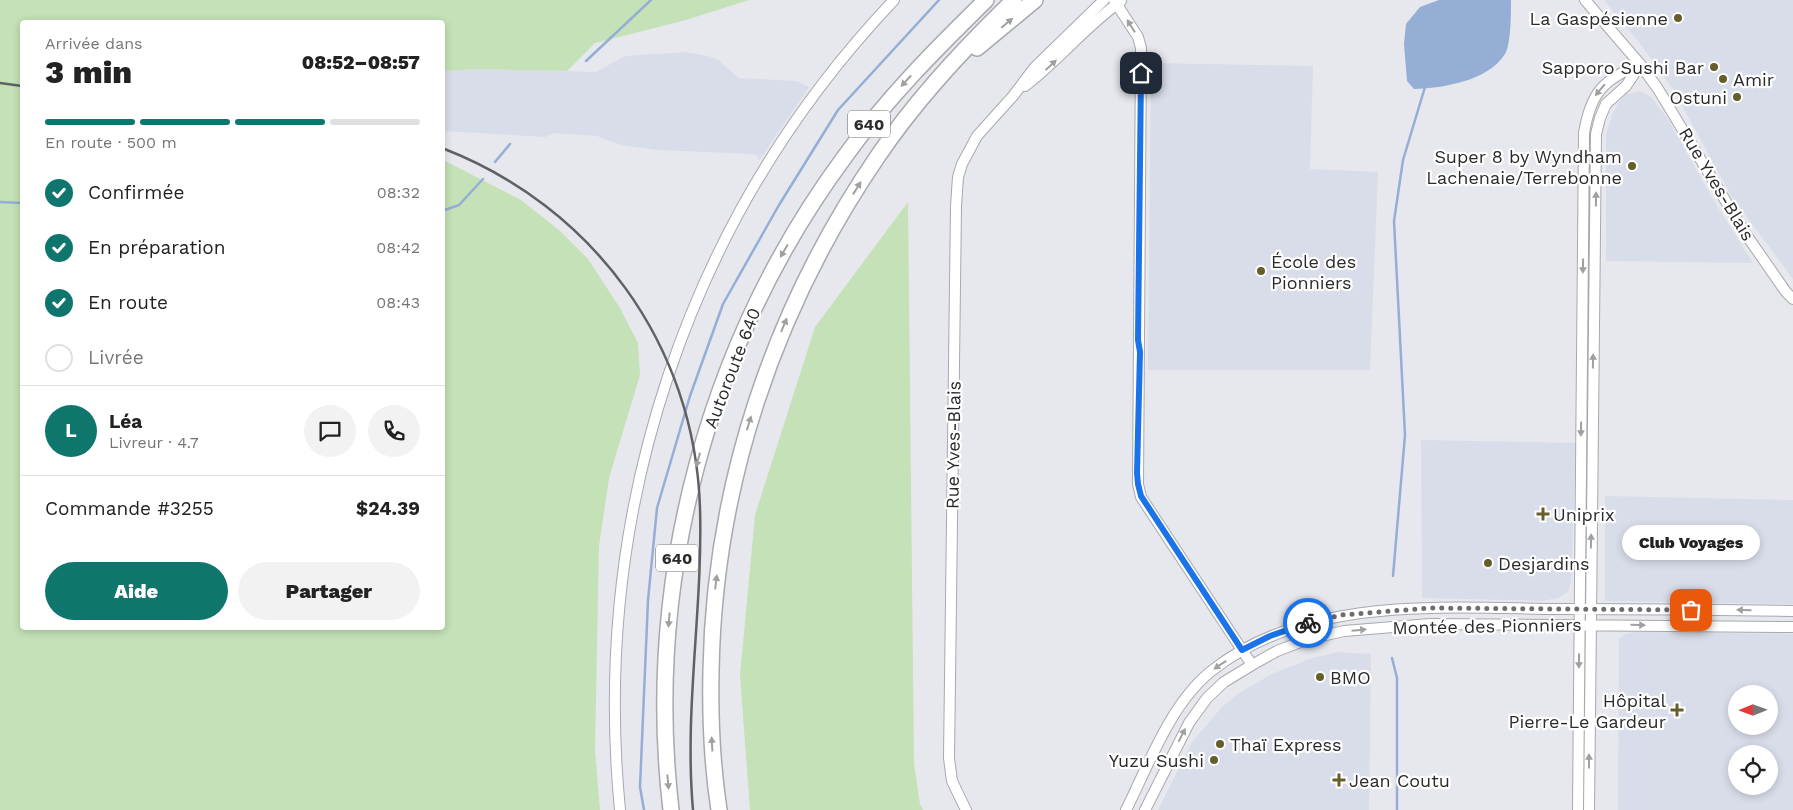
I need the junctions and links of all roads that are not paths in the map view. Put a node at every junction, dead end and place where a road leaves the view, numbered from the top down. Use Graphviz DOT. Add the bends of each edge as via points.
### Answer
graph roads {
  1 [pos="894,0"];
  2 [pos="977,0"];
  3 [pos="986,0"];
  4 [pos="1014,0"];
  5 [pos="1035,0"];
  6 [pos="1104,0"];
  7 [pos="1585,0"];
  8 [pos="1118,1"];
  9 [pos="940,46"];
  10 [pos="1640,64"];
  11 [pos="930,88"];
  12 [pos="1013,96"];
  13 [pos="1583,234"];
  14 [pos="1595,234"];
  15 [pos="1793,299"];
  16 [pos="1582,381"];
  17 [pos="1593,381"];
  18 [pos="1586,500"];
  19 [pos="1585,609"];
  20 [pos="1708,610"];
  21 [pos="1793,611"];
  22 [pos="1585,625"];
  23 [pos="1708,626"];
  24 [pos="1793,627"];
  25 [pos="1242,650"];
  26 [pos="1252,664"];
  27 [pos="620,810"];
  28 [pos="671,810"];
  29 [pos="719,810"];
  30 [pos="966,810"];
  31 [pos="1126,810"];
  32 [pos="1145,810"];
  33 [pos="1578,810"];
  34 [pos="1589,810"];
  1 -- 27 [label="street" via="829,75 758,179 710,270 670,367 639,477 623,572 614,698"];
  2 -- 9 [label="highway"];
  3 -- 9 [label="highway, Autoroute 640 / 640"];
  4 -- 11 [label="highway, Autoroute 640 / 640" via="968,44"];
  11 -- 5 [label="highway, one-way"];
  6 -- 12 [label="street, Rue Yves-Blais" via="1035,67"];
  7 -- 10 [label="street, Rue Yves-Blais"];
  12 -- 8 [label="street, Rue Yves-Blais, one-way" via="1049,67"];
  25 -- 8 [label="street, one-way" via="1141,496 1138,484 1141,48"];
  9 -- 28 [label="highway, Autoroute 640 / 640, one-way" via="868,126 809,209 756,304 718,397 688,498 670,603 665,710"];
  10 -- 13 [label="street, one-way" via="1617,74 1601,88 1587,113"];
  14 -- 10 [label="street, one-way" via="1596,134 1600,118 1606,104 1626,86"];
  10 -- 15 [label="street, Rue Yves-Blais" via="1683,128 1745,233"];
  29 -- 11 [label="highway, Autoroute 640 / 640, one-way" via="713,765 711,640 726,517 748,426 783,327 819,252 878,156"];
  12 -- 30 [label="street, Rue Yves-Blais" via="970,146 962,164 957,194 949,758 952,781"];
  13 -- 14 [label="street"];
  13 -- 16 [label="street, one-way"];
  17 -- 14 [label="street, one-way"];
  16 -- 17 [label="street"];
  16 -- 18 [label="street, one-way"];
  17 -- 18 [label="street"];
  18 -- 19 [label="street"];
  19 -- 20 [label="street, Montée des Pionniers"];
  19 -- 22 [label="street"];
  19 -- 25 [label="street, Montée des Pionniers" via="1430,608 1341,615 1278,633"];
  21 -- 20 [label="street, Montée des Pionniers, one-way"];
  20 -- 23 [label="street"];
  22 -- 23 [label="street, Montée des Pionniers, one-way"];
  26 -- 22 [label="street, Montée des Pionniers, one-way" via="1308,639 1344,631 1430,624"];
  22 -- 33 [label="street, one-way"];
  34 -- 22 [label="street, one-way"];
  23 -- 24 [label="street, Montée des Pionniers"];
  25 -- 26 [label="street"];
  25 -- 31 [label="street, Montée des Pionniers, one-way" via="1194,686 1175,713"];
  32 -- 26 [label="street, Montée des Pionniers, one-way" via="1189,722 1224,682"];
}
